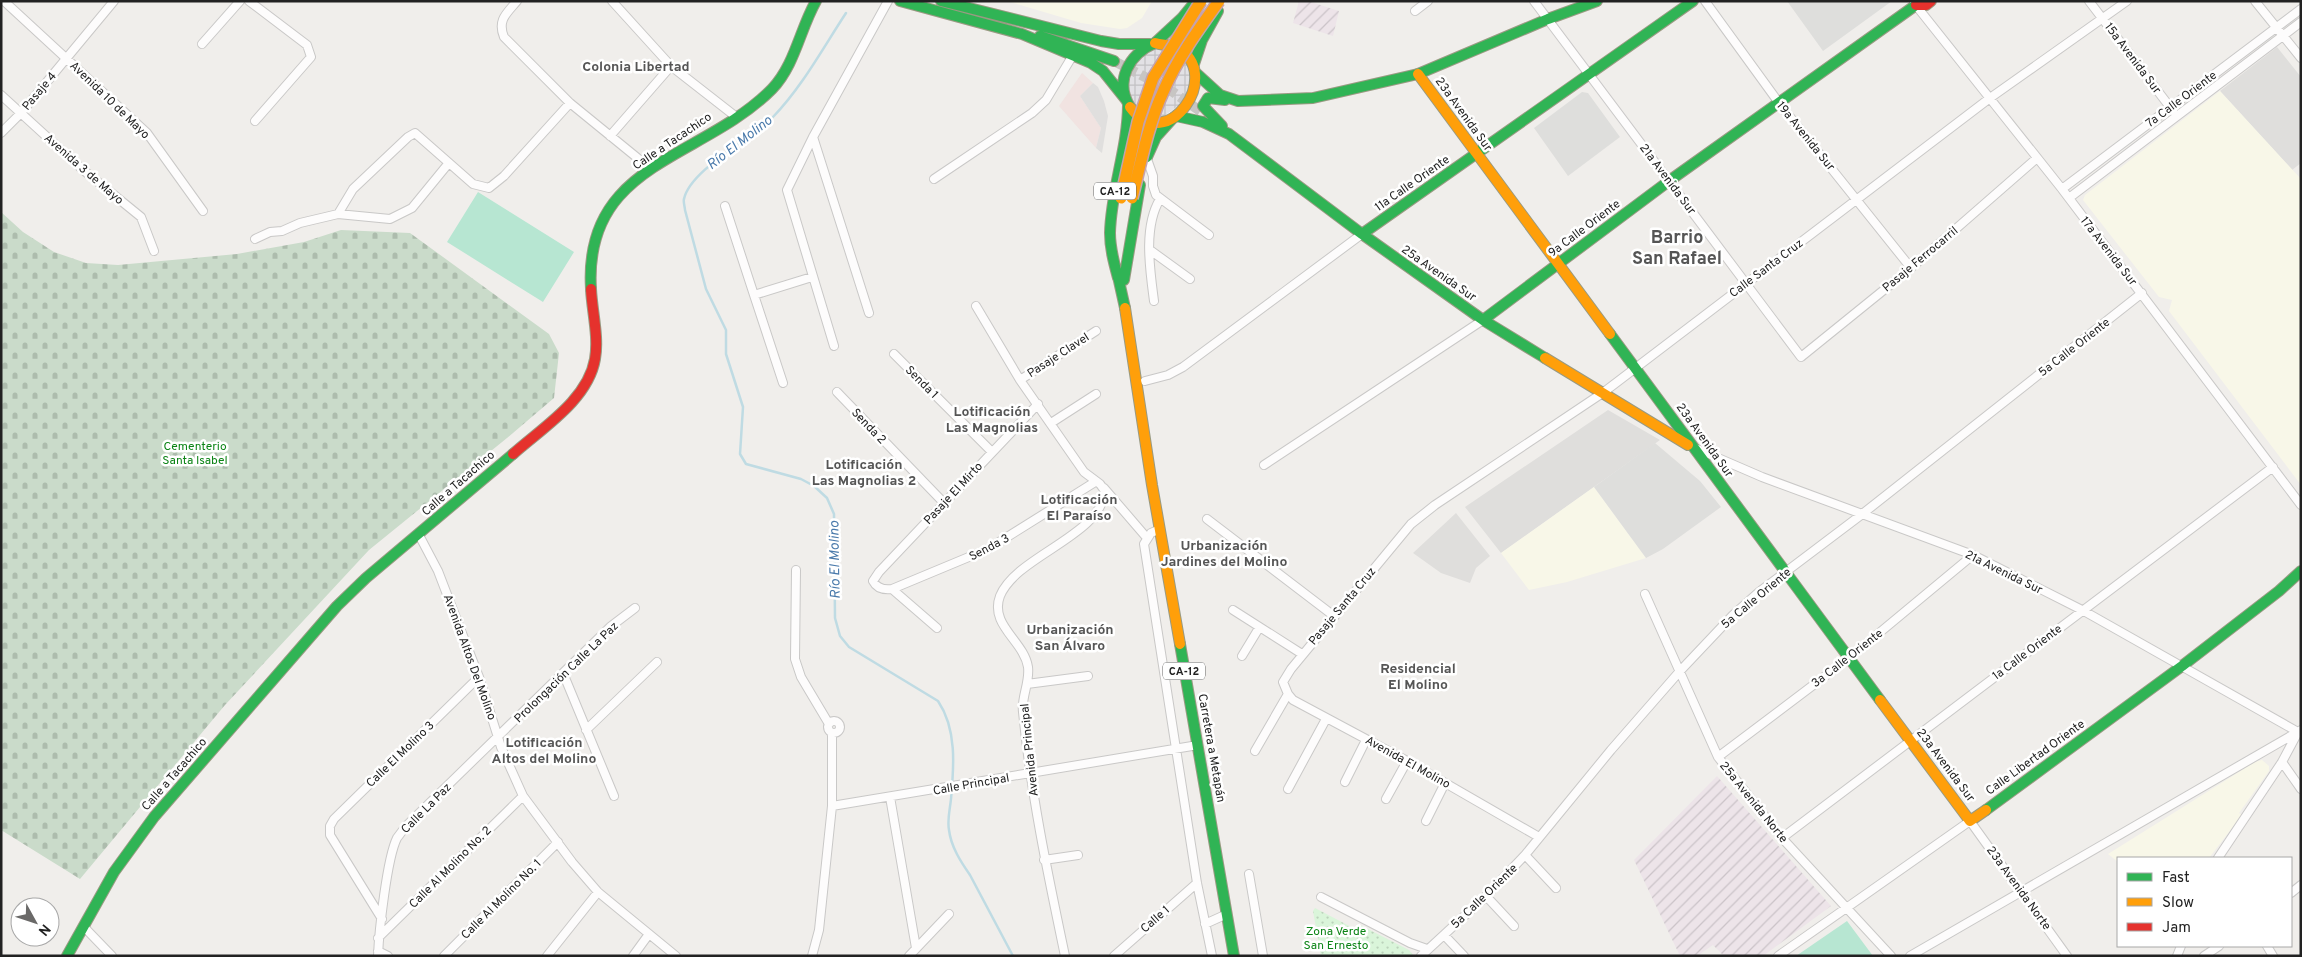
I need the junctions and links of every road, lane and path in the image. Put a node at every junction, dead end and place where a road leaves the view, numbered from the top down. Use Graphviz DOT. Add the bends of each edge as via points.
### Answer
graph roads {
  1 [pos="4,1"];
  2 [pos="114,1"];
  3 [pos="240,1"];
  4 [pos="249,1"];
  5 [pos="517,1"];
  6 [pos="612,1"];
  7 [pos="807,1"];
  8 [pos="816,1"];
  9 [pos="888,1"];
  10 [pos="900,1"];
  11 [pos="941,1"];
  12 [pos="1195,1"];
  13 [pos="1201,1"];
  14 [pos="1220,1"];
  15 [pos="1225,1"];
  16 [pos="1428,1"];
  17 [pos="1534,1"];
  18 [pos="1597,1"];
  19 [pos="1693,1"];
  20 [pos="1705,1"];
  21 [pos="1931,1"];
  22 [pos="2089,1"];
  23 [pos="2127,1"];
  24 [pos="2256,1"];
  25 [pos="1915,3"];
  26 [pos="2301,9"];
  27 [pos="1415,11"];
  28 [pos="2103,18"];
  29 [pos="1548,19"];
  30 [pos="2301,22"];
  31 [pos="804,25"];
  32 [pos="2276,28"];
  33 [pos="1022,34"];
  34 [pos="2283,36"];
  35 [pos="1153,43"];
  36 [pos="202,44"];
  37 [pos="1073,55"];
  38 [pos="2301,58"];
  39 [pos="67,59"];
  40 [pos="1114,61"];
  41 [pos="671,66"];
  42 [pos="1195,69"];
  43 [pos="1418,74"];
  44 [pos="1589,74"];
  45 [pos="1,95"];
  46 [pos="1990,98"];
  47 [pos="1246,102"];
  48 [pos="570,103"];
  49 [pos="1127,103"];
  50 [pos="1779,103"];
  51 [pos="2171,107"];
  52 [pos="21,112"];
  53 [pos="1202,113"];
  54 [pos="735,116"];
  55 [pos="2177,116"];
  56 [pos="1175,117"];
  57 [pos="255,121"];
  58 [pos="1,133"];
  59 [pos="610,136"];
  60 [pos="813,137"];
  61 [pos="1233,137"];
  62 [pos="1477,155"];
  63 [pos="2037,158"];
  64 [pos="1147,159"];
  65 [pos="448,164"];
  66 [pos="651,169"];
  67 [pos="934,179"];
  68 [pos="1669,181"];
  69 [pos="1116,183"];
  70 [pos="1140,187"];
  71 [pos="2062,189"];
  72 [pos="1127,198"];
  73 [pos="2069,198"];
  74 [pos="1160,199"];
  75 [pos="1856,199"];
  76 [pos="725,206"];
  77 [pos="203,211"];
  78 [pos="338,214"];
  79 [pos="1362,234"];
  80 [pos="1209,235"];
  81 [pos="255,239"];
  82 [pos="1150,250"];
  83 [pos="154,251"];
  84 [pos="1559,265"];
  85 [pos="1911,268"];
  86 [pos="812,277"];
  87 [pos="1121,279"];
  88 [pos="1190,279"];
  89 [pos="1747,283"];
  90 [pos="2142,293"];
  91 [pos="754,295"];
  92 [pos="1154,301"];
  93 [pos="976,306"];
  94 [pos="868,312"];
  95 [pos="1483,320"];
  96 [pos="1096,331"];
  97 [pos="834,346"];
  98 [pos="894,354"];
  99 [pos="1801,357"];
  100 [pos="1636,367"];
  101 [pos="1020,380"];
  102 [pos="782,383"];
  103 [pos="1141,384"];
  104 [pos="837,392"];
  105 [pos="1604,392"];
  106 [pos="1096,394"];
  107 [pos="1038,404"];
  108 [pos="1051,423"];
  109 [pos="1693,448"];
  110 [pos="992,452"];
  111 [pos="1264,465"];
  112 [pos="2273,467"];
  113 [pos="1095,482"];
  114 [pos="1104,489"];
  115 [pos="944,503"];
  116 [pos="2301,504"];
  117 [pos="1862,515"];
  118 [pos="1206,519"];
  119 [pos="1160,529"];
  120 [pos="1402,533"];
  121 [pos="419,535"];
  122 [pos="1147,538"];
  123 [pos="1973,555"];
  124 [pos="796,570"];
  125 [pos="2301,571"];
  126 [pos="1784,573"];
  127 [pos="892,589"];
  128 [pos="1646,594"];
  129 [pos="635,608"];
  130 [pos="1233,610"];
  131 [pos="2082,610"];
  132 [pos="1334,616"];
  133 [pos="937,628"];
  134 [pos="1259,628"];
  135 [pos="1302,654"];
  136 [pos="1242,656"];
  137 [pos="1849,658"];
  138 [pos="657,662"];
  139 [pos="2182,666"];
  140 [pos="1680,671"];
  141 [pos="563,673"];
  142 [pos="1088,676"];
  143 [pos="479,677"];
  144 [pos="1026,684"];
  145 [pos="1288,694"];
  146 [pos="1326,719"];
  147 [pos="829,724"];
  148 [pos="586,730"];
  149 [pos="2299,731"];
  150 [pos="832,734"];
  151 [pos="498,737"];
  152 [pos="1366,740"];
  153 [pos="1910,740"];
  154 [pos="1198,745"];
  155 [pos="1175,748"];
  156 [pos="1256,751"];
  157 [pos="1718,758"];
  158 [pos="1407,761"];
  159 [pos="2282,762"];
  160 [pos="1030,773"];
  161 [pos="1346,782"];
  162 [pos="1445,783"];
  163 [pos="1288,788"];
  164 [pos="2301,789"];
  165 [pos="522,796"];
  166 [pos="614,796"];
  167 [pos="890,797"];
  168 [pos="1386,799"];
  169 [pos="832,806"];
  170 [pos="1970,821"];
  171 [pos="1426,822"];
  172 [pos="1539,837"];
  173 [pos="1782,838"];
  174 [pos="558,842"];
  175 [pos="1078,855"];
  176 [pos="1525,855"];
  177 [pos="2219,857"];
  178 [pos="1044,860"];
  179 [pos="1248,874"];
  180 [pos="1197,883"];
  181 [pos="1556,888"];
  182 [pos="2021,891"];
  183 [pos="598,892"];
  184 [pos="1486,896"];
  185 [pos="1321,897"];
  186 [pos="1847,908"];
  187 [pos="949,914"];
  188 [pos="1227,914"];
  189 [pos="382,919"];
  190 [pos="1205,924"];
  191 [pos="1514,926"];
  192 [pos="84,927"];
  193 [pos="649,934"];
  194 [pos="1444,935"];
  195 [pos="378,938"];
  196 [pos="2218,947"];
  197 [pos="916,948"];
  198 [pos="1427,949"];
  199 [pos="378,954"];
  200 [pos="2066,955"];
  201 [pos="67,956"];
  202 [pos="112,956"];
  203 [pos="388,956"];
  204 [pos="444,956"];
  205 [pos="547,956"];
  206 [pos="632,956"];
  207 [pos="676,956"];
  208 [pos="812,956"];
  209 [pos="909,956"];
  210 [pos="1065,956"];
  211 [pos="1114,956"];
  212 [pos="1212,956"];
  213 [pos="1234,956"];
  214 [pos="1263,956"];
  215 [pos="1421,956"];
  216 [pos="1464,956"];
  217 [pos="1778,956"];
  218 [pos="1891,956"];
  219 [pos="1910,956"];
  220 [pos="2204,956"];
  1 -- 39 [label="street, Avenida 10 de Mayo"];
  2 -- 39 [label="street, Pasaje 4"];
  3 -- 36 [label="street"];
  4 -- 57 [label="street" via="307,45 311,57"];
  5 -- 48 [label="street" via="502,18 500,28 504,37"];
  6 -- 41 [label="street"];
  7 -- 31 [label="main road"];
  8 -- 31 [label="main road"];
  9 -- 60 [label="street"];
  10 -- 33 [label="main road"];
  11 -- 35 [label="main road" via="1101,41"];
  12 -- 35 [label="main road" via="1182,18"];
  13 -- 72 [label="main road, bridge" via="1153,78 1140,110"];
  14 -- 72 [label="main road, bridge" via="1195,35 1162,92"];
  15 -- 42 [label="main road" via="1202,40"];
  16 -- 27 [label="street"];
  17 -- 29 [label="street, 21a Avenida Sur"];
  18 -- 29 [label="main road"];
  19 -- 44 [label="main road, 11a Calle Oriente"];
  20 -- 50 [label="street, 19a Avenida Sur"];
  21 -- 25 [label="main road, 9a Calle Oriente" via="1926,5"];
  22 -- 28 [label="street, 15a Avenida Sur"];
  23 -- 28 [label="street, Calle Santa Cruz"];
  24 -- 32 [label="street"];
  25 -- 46 [label="street, 17a Avenida Sur"];
  25 -- 50 [label="main road, 9a Calle Oriente"];
  26 -- 32 [label="street, 7a Calle Oriente"];
  28 -- 46 [label="street, Calle Santa Cruz"];
  28 -- 51 [label="street, 15a Avenida Sur"];
  29 -- 43 [label="main road"];
  29 -- 44 [label="street, 21a Avenida Sur"];
  30 -- 34 [label="street, 7a Calle Oriente"];
  31 -- 54 [label="main road, Calle a Tacachico" via="792,56 773,88"];
  32 -- 34 [label="street"];
  32 -- 51 [label="street, 7a Calle Oriente"];
  33 -- 37 [label="main road"];
  33 -- 40 [label="main road" via="1045,37"];
  34 -- 38 [label="street"];
  34 -- 55 [label="street, 7a Calle Oriente"];
  35 -- 42 [label="main road" via="1178,47"];
  35 -- 49 [label="main road" via="1135,56 1125,70 1123,86"];
  37 -- 49 [label="main road" via="1103,71"];
  37 -- 67 [label="street" via="1046,100 1032,113"];
  39 -- 52 [label="street, Pasaje 4"];
  39 -- 77 [label="street, Avenida 10 de Mayo" via="147,133"];
  41 -- 54 [label="street"];
  41 -- 59 [label="street"];
  42 -- 47 [label="main road" via="1224,98"];
  42 -- 56 [label="main road" via="1197,83 1192,96"];
  43 -- 47 [label="main road" via="1313,98"];
  43 -- 62 [label="main road, 23a Avenida Sur"];
  44 -- 62 [label="main road, 11a Calle Oriente"];
  44 -- 68 [label="street, 21a Avenida Sur"];
  45 -- 52 [label="street, Avenida 3 de Mayo"];
  46 -- 63 [label="street, 17a Avenida Sur"];
  46 -- 75 [label="street, Calle Santa Cruz"];
  47 -- 61 [label="main road" via="1212,98 1204,101 1204,109"];
  48 -- 59 [label="street"];
  48 -- 65 [label="street" via="504,176 489,188 473,184"];
  49 -- 56 [label="main road" via="1138,116 1149,122"];
  49 -- 69 [label="main road, CA-12" via="1127,129"];
  50 -- 68 [label="main road, 9a Calle Oriente"];
  50 -- 75 [label="street, 19a Avenida Sur"];
  51 -- 55 [label="street, 15a Avenida Sur"];
  51 -- 71 [label="street, 7a Calle Oriente"];
  52 -- 58 [label="street, Pasaje 4"];
  52 -- 83 [label="street, Avenida 3 de Mayo" via="82,170 140,216"];
  53 -- 61 [label="main road"];
  54 -- 66 [label="main road, Calle a Tacachico"];
  55 -- 73 [label="street, 7a Calle Oriente"];
  56 -- 61 [label="main road, 25a Avenida Sur" via="1201,120"];
  56 -- 64 [label="main road, CA-12" via="1156,137"];
  59 -- 66 [label="street"];
  60 -- 86 [label="street" via="787,190"];
  60 -- 94 [label="street"];
  61 -- 79 [label="main road, 25a Avenida Sur"];
  62 -- 79 [label="main road, 11a Calle Oriente"];
  62 -- 84 [label="main road, 23a Avenida Sur"];
  63 -- 71 [label="street, 17a Avenida Sur"];
  63 -- 85 [label="street, Pasaje Ferrocarril"];
  64 -- 70 [label="main road, CA-12"];
  64 -- 74 [label="street" via="1154,176 1154,191"];
  65 -- 78 [label="street" via="412,208 390,219"];
  65 -- 78 [label="street" via="415,133 408,136 354,189"];
  66 -- 121 [label="main road, Calle a Tacachico" via="618,196 596,230 590,262 595,358 582,390 563,411"];
  68 -- 84 [label="main road, 9a Calle Oriente"];
  68 -- 89 [label="street, 21a Avenida Sur"];
  69 -- 70 [label="main road"];
  69 -- 87 [label="main road, CA-12" via="1112,201 1112,252"];
  70 -- 87 [label="main road, CA-12"];
  71 -- 73 [label="street, 17a Avenida Sur"];
  72 -- 87 [label="main road"];
  73 -- 90 [label="street, 17a Avenida Sur"];
  74 -- 80 [label="street"];
  74 -- 82 [label="street" via="1153,213"];
  75 -- 85 [label="street, 19a Avenida Sur"];
  75 -- 89 [label="street, Calle Santa Cruz"];
  76 -- 91 [label="street"];
  78 -- 81 [label="street"];
  79 -- 95 [label="main road, 25a Avenida Sur"];
  79 -- 103 [label="street, 11a Calle Oriente" via="1183,367"];
  82 -- 88 [label="street"];
  82 -- 92 [label="street"];
  84 -- 95 [label="main road, 9a Calle Oriente"];
  84 -- 100 [label="main road, 23a Avenida Sur"];
  85 -- 99 [label="street, Pasaje Ferrocarril"];
  86 -- 91 [label="street"];
  86 -- 97 [label="street"];
  87 -- 103 [label="main road, Carretera a Metapán / CA-12" via="1132,359"];
  89 -- 99 [label="street, 21a Avenida Sur"];
  89 -- 100 [label="street, Calle Santa Cruz"];
  90 -- 112 [label="street, 17a Avenida Sur"];
  90 -- 117 [label="street, 5a Calle Oriente"];
  91 -- 102 [label="street"];
  93 -- 101 [label="street"];
  95 -- 105 [label="main road, 25a Avenida Sur"];
  95 -- 111 [label="street, 9a Calle Oriente"];
  96 -- 101 [label="street, Pasaje Clavel"];
  98 -- 110 [label="street, Senda 1"];
  100 -- 105 [label="street, Calle Santa Cruz"];
  100 -- 109 [label="main road, 23a Avenida Sur"];
  101 -- 107 [label="street"];
  103 -- 119 [label="main road, Carretera a Metapán / CA-12"];
  104 -- 115 [label="street, Senda 2"];
  105 -- 109 [label="main road, 25a Avenida Sur"];
  105 -- 120 [label="street, Calle Santa Cruz" via="1435,505"];
  106 -- 108 [label="street"];
  107 -- 108 [label="street"];
  107 -- 110 [label="street, Pasaje El Mirto"];
  108 -- 113 [label="street" via="1084,472"];
  109 -- 117 [label="street, 21a Avenida Sur"];
  109 -- 126 [label="main road, 23a Avenida Sur"];
  110 -- 115 [label="street, Pasaje El Mirto"];
  112 -- 116 [label="street, 17a Avenida Sur"];
  112 -- 131 [label="street, 1a Calle Oriente"];
  113 -- 114 [label="street"];
  113 -- 127 [label="street, Senda 3" via="988,549"];
  114 -- 122 [label="street"];
  114 -- 144 [label="street, Avenida Principal" via="1098,509 1090,520 1015,576 1001,594 998,616 1026,661"];
  115 -- 127 [label="street, Pasaje El Mirto" via="873,581 879,588"];
  117 -- 123 [label="street, 21a Avenida Sur"];
  117 -- 126 [label="street, 5a Calle Oriente"];
  118 -- 132 [label="street"];
  119 -- 122 [label="street"];
  119 -- 154 [label="main road, Carretera a Metapán / CA-12"];
  120 -- 132 [label="street, Pasaje Santa Cruz"];
  121 -- 143 [label="street, Avenida Altos Del Molino" via="438,571"];
  121 -- 192 [label="main road, Calle a Tacachico" via="337,606 154,817 114,872"];
  122 -- 155 [label="street" via="1144,544"];
  123 -- 131 [label="street, 21a Avenida Sur"];
  123 -- 137 [label="street, 3a Calle Oriente"];
  124 -- 147 [label="street" via="795,659 801,677"];
  125 -- 139 [label="main road, Calle Libertad Oriente" via="2280,591"];
  126 -- 137 [label="main road, 23a Avenida Sur"];
  126 -- 140 [label="street, 5a Calle Oriente" via="1733,615"];
  127 -- 133 [label="street"];
  128 -- 140 [label="street, 25a Avenida Norte"];
  129 -- 141 [label="street, Prolongación Calle La Paz" via="610,627"];
  130 -- 134 [label="street"];
  131 -- 139 [label="street, 21a Avenida Sur"];
  131 -- 153 [label="street, 1a Calle Oriente"];
  132 -- 135 [label="street, Pasaje Santa Cruz"];
  134 -- 135 [label="street"];
  134 -- 136 [label="street"];
  135 -- 145 [label="street, Pasaje Santa Cruz" via="1283,682"];
  137 -- 153 [label="main road, 23a Avenida Sur"];
  137 -- 157 [label="street, 3a Calle Oriente"];
  138 -- 148 [label="street"];
  139 -- 149 [label="street, 21a Avenida Sur"];
  139 -- 170 [label="main road, Calle Libertad Oriente"];
  140 -- 157 [label="street, 25a Avenida Norte"];
  140 -- 172 [label="street, 5a Calle Oriente"];
  141 -- 148 [label="street"];
  141 -- 151 [label="street, Prolongación Calle La Paz"];
  142 -- 144 [label="street"];
  143 -- 151 [label="street, Avenida Altos Del Molino"];
  143 -- 189 [label="street, Calle El Molino 3" via="330,826 330,835"];
  144 -- 160 [label="street, Avenida Principal" via="1023,710"];
  145 -- 146 [label="street, Avenida El Molino"];
  145 -- 156 [label="street"];
  146 -- 152 [label="street, Avenida El Molino"];
  146 -- 163 [label="street"];
  147 -- 150 [label="street" via="828,730"];
  147 -- 150 [label="street" via="834,721 840,725 838,733"];
  148 -- 166 [label="street"];
  149 -- 159 [label="street"];
  149 -- 182 [label="street"];
  150 -- 169 [label="street"];
  151 -- 165 [label="street, Avenida Altos Del Molino"];
  151 -- 189 [label="street, Calle La Paz" via="397,838"];
  152 -- 158 [label="street, Avenida El Molino"];
  152 -- 161 [label="street"];
  153 -- 170 [label="main road, 23a Avenida Sur"];
  153 -- 173 [label="street, 1a Calle Oriente"];
  154 -- 155 [label="street, Calle Principal"];
  154 -- 188 [label="main road, Carretera a Metapán / CA-12"];
  155 -- 160 [label="street, Calle Principal"];
  155 -- 180 [label="street"];
  157 -- 173 [label="street, 25a Avenida Norte"];
  158 -- 162 [label="street, Avenida El Molino"];
  158 -- 168 [label="street"];
  159 -- 164 [label="street"];
  159 -- 177 [label="street"];
  160 -- 167 [label="street, Calle Principal"];
  160 -- 178 [label="street, Avenida Principal"];
  162 -- 171 [label="street"];
  162 -- 172 [label="street, Avenida El Molino"];
  165 -- 174 [label="street, Avenida Altos Del Molino"];
  165 -- 195 [label="street, Calle Al Molino No. 2"];
  167 -- 169 [label="street, Calle Principal"];
  167 -- 197 [label="street"];
  169 -- 208 [label="street" via="819,930"];
  170 -- 182 [label="street, 23a Avenida Norte"];
  170 -- 186 [label="street, Calle Libertad Oriente"];
  172 -- 176 [label="street, 5a Calle Oriente"];
  173 -- 186 [label="street, 25a Avenida Norte"];
  174 -- 183 [label="street, Avenida Altos Del Molino"];
  174 -- 204 [label="street, Calle Al Molino No. 1"];
  175 -- 178 [label="street"];
  176 -- 181 [label="street"];
  176 -- 184 [label="street, 5a Calle Oriente"];
  178 -- 210 [label="street, Avenida Principal"];
  179 -- 214 [label="street"];
  180 -- 190 [label="street"];
  180 -- 211 [label="street, Calle 1"];
  182 -- 200 [label="street, 23a Avenida Norte"];
  182 -- 219 [label="street"];
  183 -- 193 [label="street, Avenida Altos Del Molino"];
  183 -- 205 [label="street"];
  184 -- 191 [label="street"];
  184 -- 194 [label="street, 5a Calle Oriente"];
  185 -- 198 [label="street"];
  186 -- 217 [label="street, Calle Libertad Oriente"];
  186 -- 218 [label="street, 25a Avenida Norte"];
  187 -- 197 [label="street"];
  188 -- 190 [label="street"];
  188 -- 213 [label="main road, Carretera a Metapán / CA-12"];
  189 -- 195 [label="street, Calle La Paz"];
  190 -- 212 [label="street"];
  192 -- 201 [label="main road, Calle a Tacachico"];
  192 -- 202 [label="street"];
  193 -- 206 [label="street"];
  193 -- 207 [label="street, Avenida Altos Del Molino"];
  194 -- 198 [label="street, 5a Calle Oriente"];
  194 -- 216 [label="street"];
  195 -- 199 [label="street, Calle La Paz"];
  196 -- 220 [label="street"];
  197 -- 209 [label="street"];
  198 -- 215 [label="street, 5a Calle Oriente"];
  199 -- 203 [label="street"];
}
